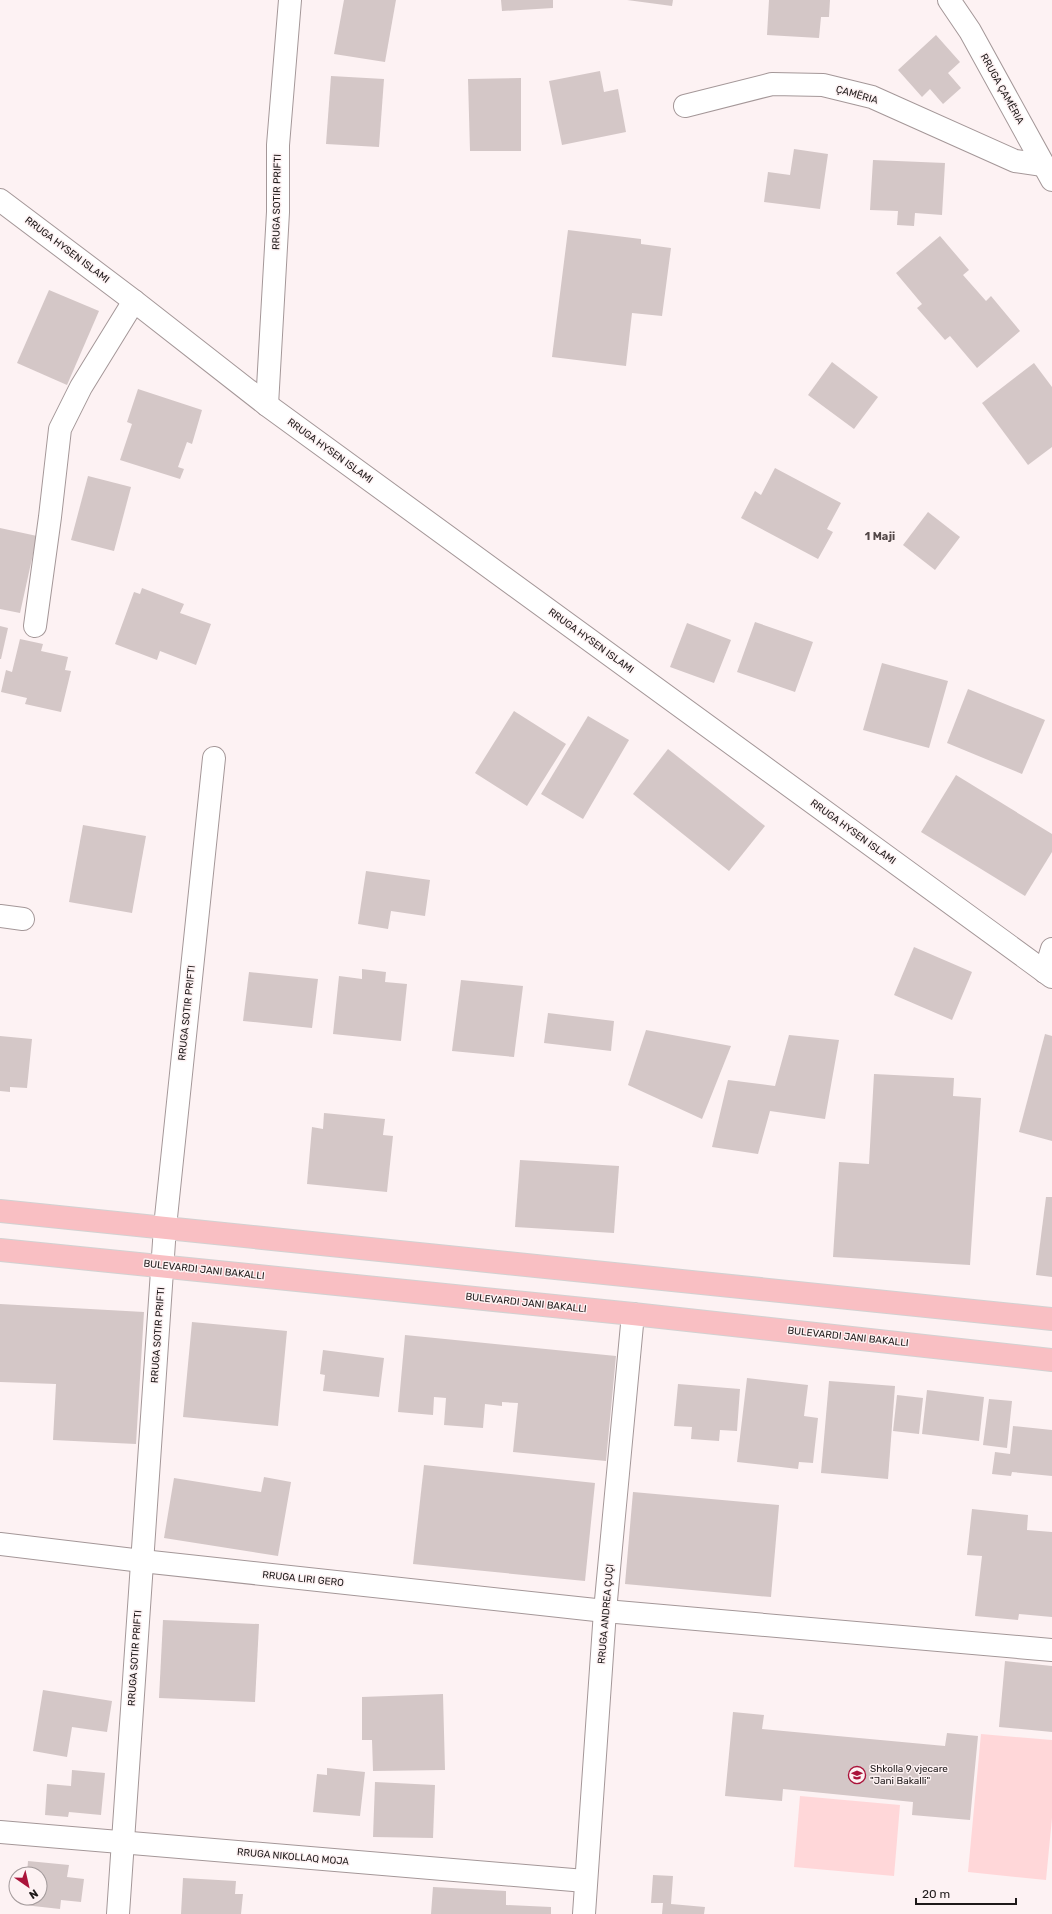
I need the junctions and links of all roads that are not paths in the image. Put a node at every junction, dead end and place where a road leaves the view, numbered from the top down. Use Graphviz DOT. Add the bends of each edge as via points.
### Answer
graph roads {
  1 [pos="290,0"];
  2 [pos="949,0"];
  3 [pos="685,106"];
  4 [pos="1048,173"];
  5 [pos="0,200"];
  6 [pos="134,301"];
  7 [pos="268,405"];
  8 [pos="34,626"];
  9 [pos="214,758"];
  10 [pos="0,916"];
  11 [pos="22,919"];
  12 [pos="1052,949"];
  13 [pos="1049,975"];
  14 [pos="0,1211"];
  15 [pos="165,1227"];
  16 [pos="0,1250"];
  17 [pos="163,1265"];
  18 [pos="633,1314"];
  19 [pos="1052,1319"];
  20 [pos="1052,1360"];
  21 [pos="0,1544"];
  22 [pos="142,1562"];
  23 [pos="605,1611"];
  24 [pos="1052,1650"];
  25 [pos="0,1832"];
  26 [pos="123,1842"];
  27 [pos="586,1881"];
  28 [pos="118,1914"];
  29 [pos="584,1914"];
  1 -- 7 [label="street, RRUGA SOTIR PRIFTI" via="278,145 278,212"];
  2 -- 4 [label="street, RRUGA ÇAMËRIA" via="970,31"];
  3 -- 4 [label="street, ÇAMËRIA" via="772,84 823,85 872,97 1015,161"];
  5 -- 6 [label="street, RRUGA HYSEN ISLAMI"];
  6 -- 7 [label="street, RRUGA HYSEN ISLAMI"];
  6 -- 8 [label="street" via="81,387 60,429"];
  7 -- 13 [label="street, RRUGA HYSEN ISLAMI"];
  9 -- 15 [label="street, RRUGA SOTIR PRIFTI"];
  10 -- 11 [label="street"];
  12 -- 13 [label="street"];
  14 -- 15 [label="main road"];
  15 -- 17 [label="street, RRUGA SOTIR PRIFTI"];
  15 -- 19 [label="main road"];
  16 -- 17 [label="main road, BULEVARDI JANI BAKALLI"];
  17 -- 18 [label="main road, BULEVARDI JANI BAKALLI"];
  17 -- 22 [label="street, RRUGA SOTIR PRIFTI"];
  18 -- 20 [label="main road, BULEVARDI JANI BAKALLI"];
  18 -- 23 [label="street, RRUGA ANDREA ÇUÇI"];
  21 -- 22 [label="street, RRUGA LIRI GERO"];
  22 -- 23 [label="street, RRUGA LIRI GERO"];
  22 -- 26 [label="street, RRUGA SOTIR PRIFTI"];
  23 -- 24 [label="street, RRUGA LIRI GERO"];
  23 -- 27 [label="street, RRUGA ANDREA ÇUÇI"];
  25 -- 26 [label="street, RRUGA NIKOLLAQ MOJA"];
  26 -- 27 [label="street, RRUGA NIKOLLAQ MOJA"];
  26 -- 28 [label="street, RRUGA SOTIR PRIFTI"];
  27 -- 29 [label="street, RRUGA ANDREA ÇUÇI"];
}
